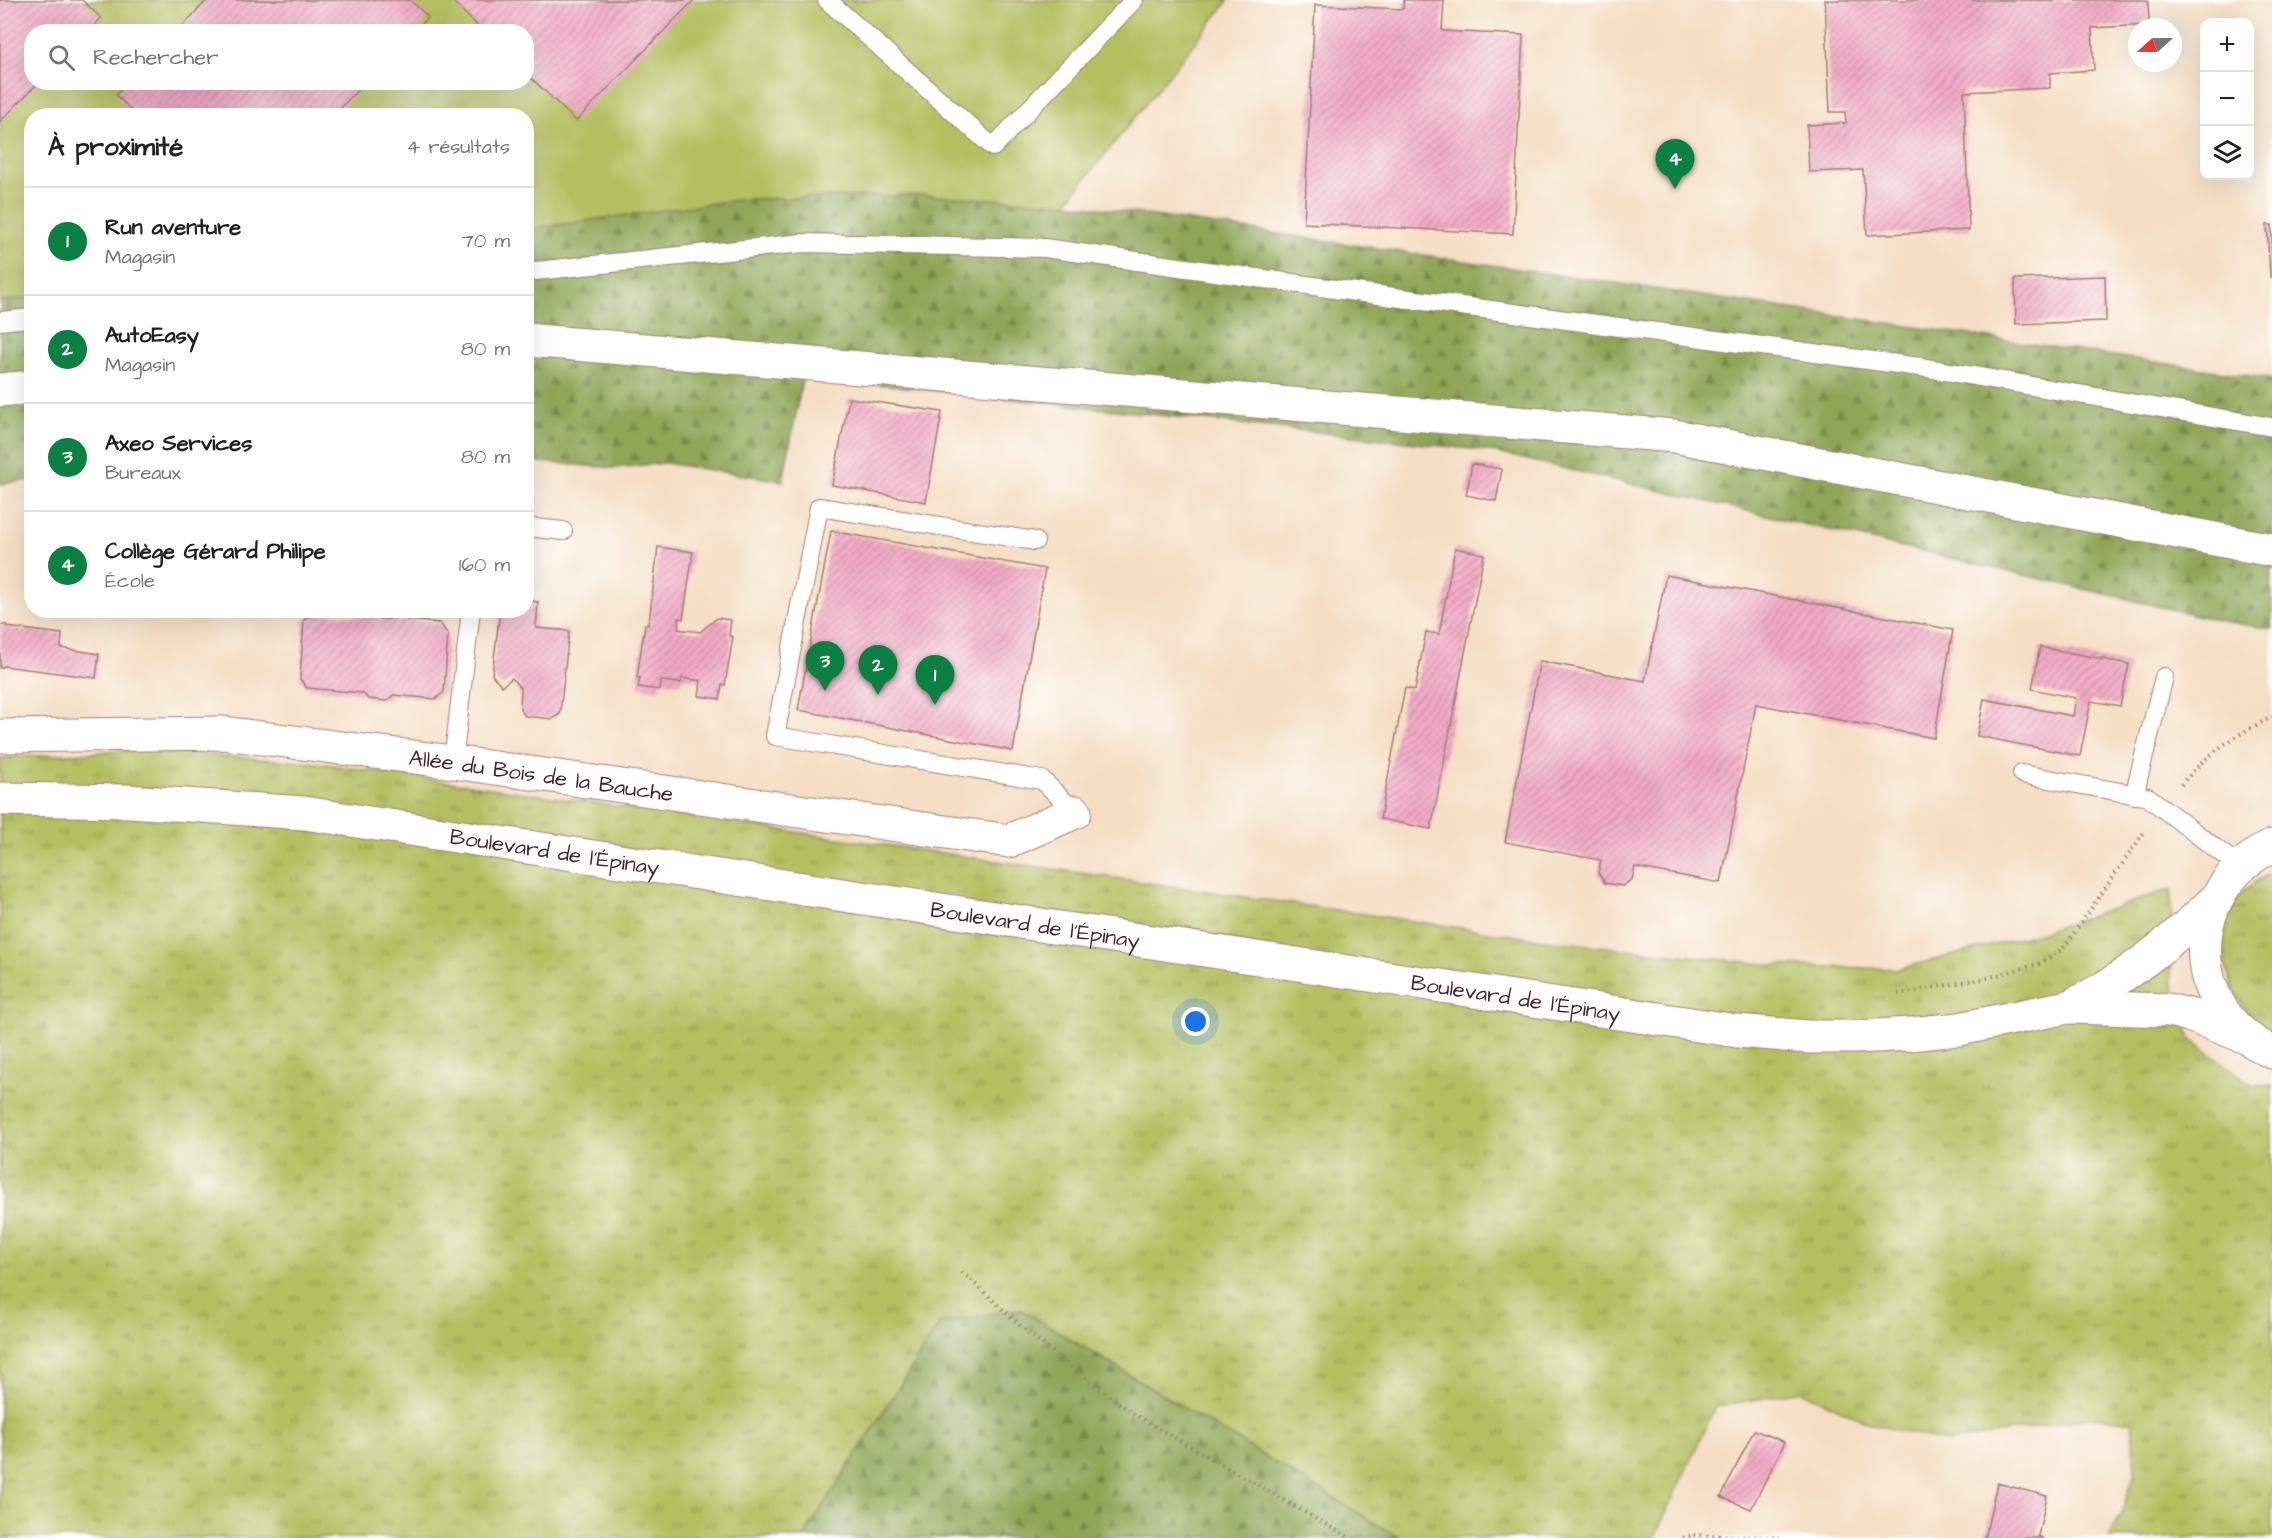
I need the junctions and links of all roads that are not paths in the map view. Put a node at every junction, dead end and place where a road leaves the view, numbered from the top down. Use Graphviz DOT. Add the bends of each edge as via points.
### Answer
graph roads {
  1 [pos="827,0"];
  2 [pos="1134,0"];
  3 [pos="534,271"];
  4 [pos="24,319"];
  5 [pos="0,321"];
  6 [pos="534,341"];
  7 [pos="24,388"];
  8 [pos="0,390"];
  9 [pos="2272,427"];
  10 [pos="534,528"];
  11 [pos="563,531"];
  12 [pos="1035,541"];
  13 [pos="2272,550"];
  14 [pos="470,618"];
  15 [pos="2164,676"];
  16 [pos="0,736"];
  17 [pos="453,762"];
  18 [pos="2022,774"];
  19 [pos="2134,795"];
  20 [pos="0,799"];
  21 [pos="1075,812"];
  22 [pos="2272,846"];
  23 [pos="2240,867"];
  24 [pos="2215,899"];
  25 [pos="2068,1007"];
  26 [pos="2259,1044"];
  1 -- 2 [label="lane" via="993,147"];
  3 -- 9 [label="lane" via="803,243 1045,248 1927,368"];
  4 -- 5 [label="lane"];
  6 -- 13 [label="street" via="1674,436"];
  7 -- 8 [label="street"];
  10 -- 11 [label="lane"];
  12 -- 21 [label="lane" via="819,507 775,736 1042,780"];
  14 -- 17 [label="lane"];
  15 -- 19 [label="lane"];
  16 -- 17 [label="street, Allée du Bois de la Bauche" via="223,733"];
  17 -- 21 [label="street, Allée du Bois de la Bauche" via="1009,841"];
  18 -- 19 [label="lane"];
  19 -- 23 [label="lane" via="2148,797"];
  20 -- 25 [label="street, Boulevard de l'Épinay" via="129,801 304,813 1737,1031 1807,1037 1910,1034 1959,1029"];
  22 -- 23 [label="street"];
  23 -- 24 [label="street"];
  24 -- 25 [label="street, Boulevard de l'Épinay" via="2154,956"];
  24 -- 26 [label="street" via="2204,938 2210,987 2232,1024"];
  25 -- 26 [label="street, Boulevard de l'Épinay" via="2168,1010"];
}
